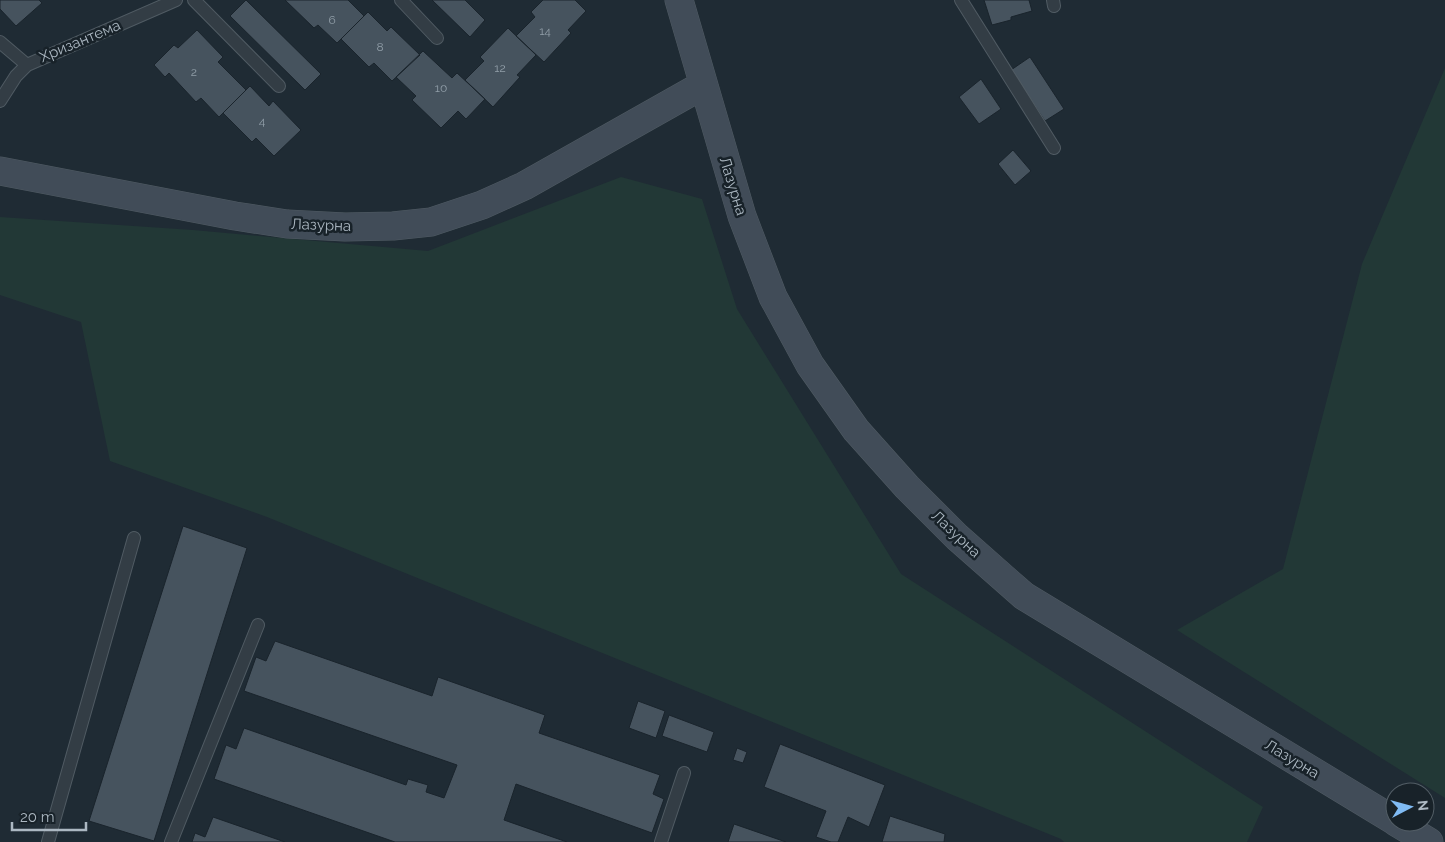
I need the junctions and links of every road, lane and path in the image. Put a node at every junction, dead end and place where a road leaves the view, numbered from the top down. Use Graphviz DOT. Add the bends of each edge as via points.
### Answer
graph roads {
  1 [pos="176,0"];
  2 [pos="194,0"];
  3 [pos="401,0"];
  4 [pos="679,0"];
  5 [pos="962,0"];
  6 [pos="437,38"];
  7 [pos="0,42"];
  8 [pos="27,64"];
  9 [pos="703,85"];
  10 [pos="279,86"];
  11 [pos="0,101"];
  12 [pos="1054,148"];
  13 [pos="0,171"];
  14 [pos="134,538"];
  15 [pos="258,625"];
  16 [pos="684,773"];
  17 [pos="1385,815"];
  18 [pos="1412,832"];
  19 [pos="48,842"];
  20 [pos="171,842"];
  21 [pos="661,842"];
  22 [pos="1429,842"];
  1 -- 8 [label="lane, Хризантема"];
  2 -- 10 [label="lane"];
  3 -- 6 [label="lane"];
  4 -- 9 [label="street, Лазурна"];
  5 -- 12 [label="lane"];
  7 -- 8 [label="lane"];
  8 -- 11 [label="lane, Хризантема"];
  9 -- 13 [label="street, Лазурна" via="524,186 432,222 365,227 287,224"];
  9 -- 17 [label="street, Лазурна" via="742,216 773,298 810,365 856,430 907,487 957,537 1024,596"];
  14 -- 19 [label="lane"];
  15 -- 20 [label="lane"];
  16 -- 21 [label="lane"];
  18 -- 22 [label="street, Лазурна"];
}
